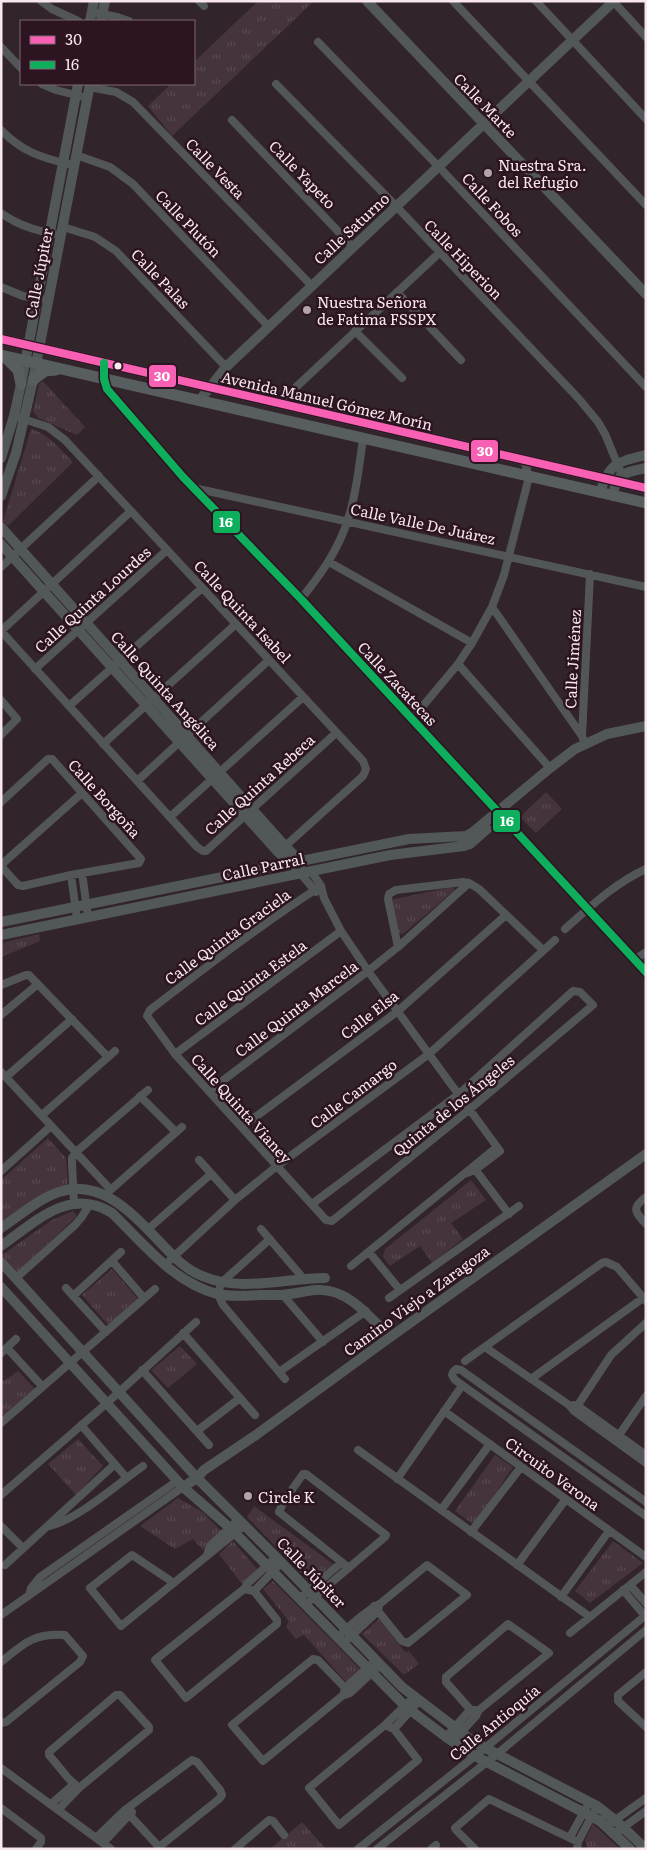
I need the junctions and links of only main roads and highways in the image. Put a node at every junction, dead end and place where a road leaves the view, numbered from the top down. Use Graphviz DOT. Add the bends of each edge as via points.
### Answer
graph roads {
  1 [pos="1,339"];
  2 [pos="2,355"];
  3 [pos="60,369"];
  4 [pos="33,380"];
  5 [pos="21,384"];
  6 [pos="646,488"];
  7 [pos="646,503"];
  1 -- 6 [label="main road, Avenida Manuel Gómez Morín"];
  2 -- 3 [label="main road, Avenida Manuel Gómez Morín"];
  2 -- 5 [label="main road" via="18,370"];
  3 -- 4 [label="main road" via="45,371"];
  3 -- 7 [label="main road, Avenida Manuel Gómez Morín"];
}
